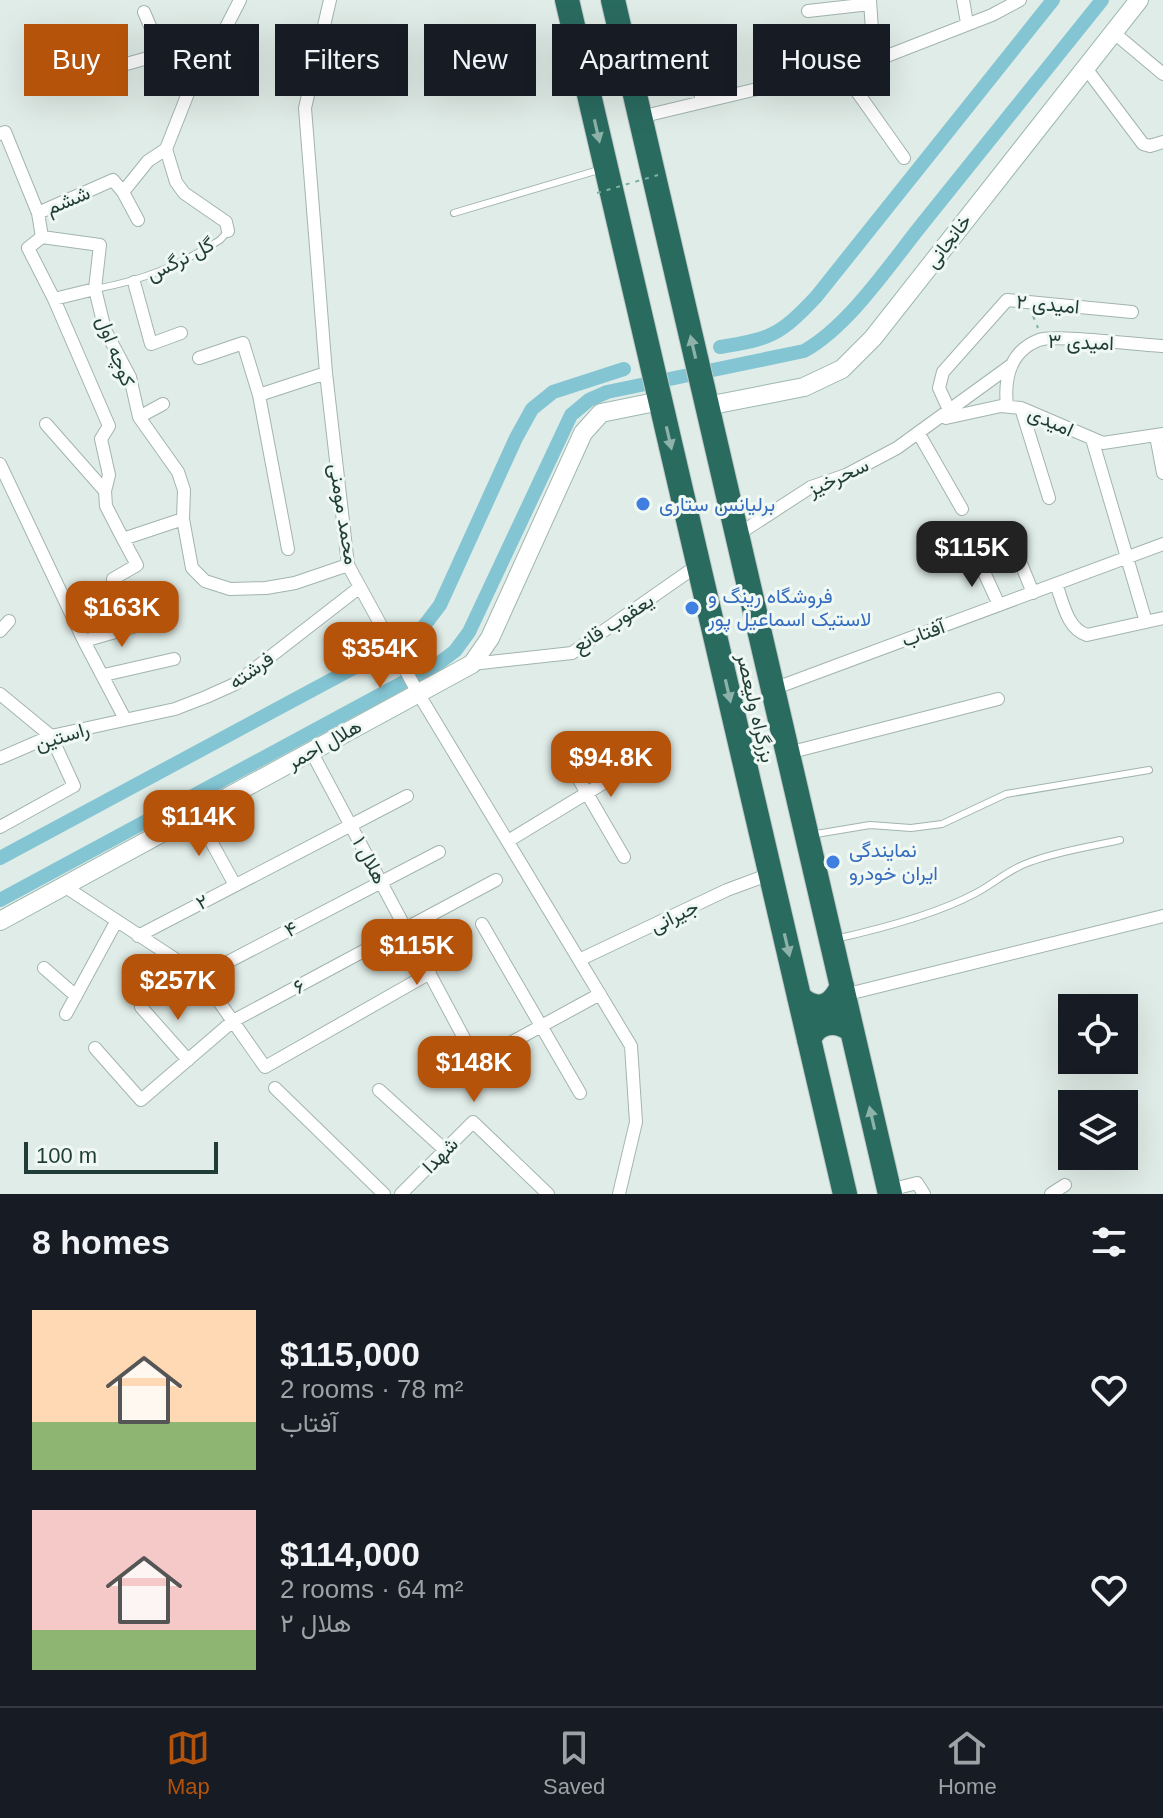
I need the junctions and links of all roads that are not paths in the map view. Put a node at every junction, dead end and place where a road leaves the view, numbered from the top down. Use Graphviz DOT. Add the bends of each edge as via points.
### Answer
graph roads {
  1 [pos="240,0"];
  2 [pos="330,0"];
  3 [pos="567,0"];
  4 [pos="613,0"];
  5 [pos="963,0"];
  6 [pos="1139,0"];
  7 [pos="1018,1"];
  8 [pos="870,2"];
  9 [pos="808,11"];
  10 [pos="144,12"];
  11 [pos="967,23"];
  12 [pos="149,24"];
  13 [pos="228,24"];
  14 [pos="871,24"];
  15 [pos="1113,32"];
  16 [pos="890,54"];
  17 [pos="1085,67"];
  18 [pos="1163,74"];
  19 [pos="753,90"];
  20 [pos="187,96"];
  21 [pos="701,96"];
  22 [pos="860,96"];
  23 [pos="702,102"];
  24 [pos="640,117"];
  25 [pos="0,134"];
  26 [pos="1163,142"];
  27 [pos="166,149"];
  28 [pos="904,158"];
  29 [pos="606,168"];
  30 [pos="123,192"];
  31 [pos="38,213"];
  32 [pos="454,213"];
  33 [pos="138,220"];
  34 [pos="228,231"];
  35 [pos="42,237"];
  36 [pos="134,282"];
  37 [pos="95,289"];
  38 [pos="54,299"];
  39 [pos="1132,312"];
  40 [pos="181,333"];
  41 [pos="1163,346"];
  42 [pos="199,358"];
  43 [pos="1010,366"];
  44 [pos="326,373"];
  45 [pos="259,395"];
  46 [pos="660,401"];
  47 [pos="163,404"];
  48 [pos="707,406"];
  49 [pos="1007,406"];
  50 [pos="1021,408"];
  51 [pos="944,416"];
  52 [pos="139,417"];
  53 [pos="46,424"];
  54 [pos="919,434"];
  55 [pos="1159,435"];
  56 [pos="1092,439"];
  57 [pos="0,464"];
  58 [pos="1163,473"];
  59 [pos="105,491"];
  60 [pos="1049,498"];
  61 [pos="962,509"];
  62 [pos="183,519"];
  63 [pos="737,535"];
  64 [pos="123,539"];
  65 [pos="1163,544"];
  66 [pos="288,549"];
  67 [pos="1015,549"];
  68 [pos="1125,558"];
  69 [pos="978,559"];
  70 [pos="348,565"];
  71 [pos="698,565"];
  72 [pos="113,579"];
  73 [pos="1056,584"];
  74 [pos="360,587"];
  75 [pos="1033,593"];
  76 [pos="999,605"];
  77 [pos="1163,618"];
  78 [pos="150,622"];
  79 [pos="1146,622"];
  80 [pos="84,641"];
  81 [pos="174,659"];
  82 [pos="472,664"];
  83 [pos="104,675"];
  84 [pos="416,689"];
  85 [pos="773,689"];
  86 [pos="0,694"];
  87 [pos="998,699"];
  88 [pos="125,719"];
  89 [pos="51,736"];
  90 [pos="311,751"];
  91 [pos="788,753"];
  92 [pos="0,758"];
  93 [pos="567,759"];
  94 [pos="1149,770"];
  95 [pos="623,771"];
  96 [pos="587,794"];
  97 [pos="407,796"];
  98 [pos="196,814"];
  99 [pos="351,825"];
  100 [pos="0,827"];
  101 [pos="807,835"];
  102 [pos="1120,840"];
  103 [pos="508,841"];
  104 [pos="439,852"];
  105 [pos="624,857"];
  106 [pos="770,874"];
  107 [pos="496,880"];
  108 [pos="381,882"];
  109 [pos="235,885"];
  110 [pos="64,886"];
  111 [pos="1163,916"];
  112 [pos="0,921"];
  113 [pos="116,922"];
  114 [pos="482,924"];
  115 [pos="406,929"];
  116 [pos="138,936"];
  117 [pos="831,940"];
  118 [pos="579,960"];
  119 [pos="44,968"];
  120 [pos="430,973"];
  121 [pos="201,976"];
  122 [pos="843,990"];
  123 [pos="600,994"];
  124 [pos="76,996"];
  125 [pos="799,997"];
  126 [pos="141,1007"];
  127 [pos="66,1014"];
  128 [pos="233,1021"];
  129 [pos="541,1026"];
  130 [pos="852,1031"];
  131 [pos="809,1040"];
  132 [pos="95,1048"];
  133 [pos="188,1060"];
  134 [pos="275,1088"];
  135 [pos="379,1090"];
  136 [pos="580,1093"];
  137 [pos="445,1150"];
  138 [pos="1065,1185"];
  139 [pos="890,1192"];
  140 [pos="384,1194"];
  141 [pos="401,1194"];
  142 [pos="548,1194"];
  143 [pos="619,1194"];
  144 [pos="845,1194"];
  145 [pos="924,1194"];
  146 [pos="1051,1194"];
  1 -- 13 [label="street"];
  2 -- 44 [label="street, محمد مومنی" via="305,108"];
  3 -- 29 [label="highway, بزرگراه ولیعصر, one-way"];
  4 -- 24 [label="highway, بزرگراه ولیعصر"];
  5 -- 11 [label="street"];
  6 -- 15 [label="main road, خانجانی"];
  7 -- 11 [label="street"];
  8 -- 9 [label="street"];
  8 -- 14 [label="street"];
  10 -- 12 [label="street"];
  11 -- 16 [label="street"];
  15 -- 17 [label="main road, خانجانی"];
  15 -- 18 [label="street"];
  17 -- 26 [label="street" via="1143,144"];
  17 -- 48 [label="main road, خانجانی" via="873,338 842,369 804,387"];
  19 -- 23 [label="street"];
  20 -- 27 [label="street"];
  21 -- 23 [label="street"];
  22 -- 28 [label="street"];
  23 -- 24 [label="street"];
  48 -- 24 [label="highway, بزرگراه ولیعصر, one-way"];
  25 -- 31 [label="street, ششم" via="5,132"];
  27 -- 30 [label="street" via="148,161"];
  27 -- 34 [label="street, گل نرگس" via="184,193 226,222"];
  29 -- 32 [label="lane"];
  29 -- 46 [label="highway, بزرگراه ولیعصر"];
  30 -- 31 [label="street, ششم" via="113,180"];
  30 -- 33 [label="street"];
  31 -- 35 [label="street"];
  34 -- 36 [label="lane, گل نرگس" via="192,257"];
  35 -- 37 [label="street" via="100,245"];
  35 -- 38 [label="street" via="28,248"];
  36 -- 37 [label="lane, گل نرگس"];
  36 -- 40 [label="street" via="151,344"];
  37 -- 38 [label="street"];
  37 -- 52 [label="street, کوچه اول" via="105,330 130,377"];
  38 -- 59 [label="street" via="109,426 101,439 109,475"];
  39 -- 51 [label="street, امیدی ۲" via="1007,300 943,372 939,388"];
  41 -- 43 [label="street, امیدی ۳" via="1042,338"];
  42 -- 45 [label="street" via="243,343"];
  43 -- 49 [label="street"];
  43 -- 51 [label="street, امیدی ۳"];
  44 -- 45 [label="street"];
  44 -- 70 [label="street, محمد مومنی"];
  45 -- 66 [label="street"];
  46 -- 71 [label="highway, بزرگراه ولیعصر, one-way"];
  46 -- 82 [label="main road, هلال احمر" via="601,413 583,433 490,638"];
  47 -- 52 [label="street"];
  48 -- 63 [label="highway, بزرگراه ولیعصر"];
  49 -- 50 [label="street, امیدی"];
  49 -- 51 [label="street, امیدی"];
  50 -- 56 [label="street, امیدی"];
  50 -- 60 [label="street"];
  51 -- 54 [label="street, سحرخیز"];
  52 -- 62 [label="street, کوچه اول" via="178,472 184,490"];
  53 -- 59 [label="street"];
  54 -- 61 [label="street"];
  54 -- 63 [label="street, سحرخیز" via="846,475 811,487"];
  55 -- 56 [label="street, امیدی" via="1103,443"];
  55 -- 58 [label="street"];
  56 -- 68 [label="street"];
  57 -- 80 [label="street"];
  59 -- 64 [label="street" via="106,506"];
  62 -- 64 [label="street"];
  62 -- 70 [label="street, کوچه اول" via="192,568 205,581 230,589 295,583"];
  63 -- 85 [label="highway, بزرگراه ولیعصر"];
  64 -- 72 [label="street" via="137,565"];
  65 -- 68 [label="street, آفتاب"];
  67 -- 75 [label="street"];
  68 -- 73 [label="street, آفتاب"];
  68 -- 79 [label="street"];
  69 -- 76 [label="street"];
  70 -- 74 [label="street, محمد مومنی"];
  71 -- 82 [label="street, یعقوب قانع" via="572,653"];
  71 -- 106 [label="highway, بزرگراه ولیعصر, one-way"];
  73 -- 75 [label="street, آفتاب"];
  73 -- 79 [label="street" via="1072,625 1081,633"];
  74 -- 84 [label="street, محمد مومنی"];
  74 -- 88 [label="street, فرشته" via="235,684 175,709"];
  75 -- 76 [label="street, آفتاب"];
  76 -- 85 [label="street, آفتاب"];
  77 -- 79 [label="street"];
  78 -- 80 [label="street"];
  80 -- 83 [label="street"];
  81 -- 83 [label="street"];
  82 -- 84 [label="main road, هلال احمر"];
  83 -- 88 [label="street"];
  84 -- 90 [label="main road, هلال احمر"];
  84 -- 103 [label="street, محمد مومنی"];
  85 -- 91 [label="highway, بزرگراه ولیعصر"];
  86 -- 89 [label="street"];
  87 -- 91 [label="street"];
  88 -- 89 [label="street, راستین"];
  89 -- 92 [label="street, راستین"];
  89 -- 100 [label="street" via="74,786"];
  90 -- 98 [label="main road, هلال احمر"];
  90 -- 99 [label="street, هلال ۱"];
  91 -- 101 [label="highway, بزرگراه ولیعصر"];
  93 -- 96 [label="street"];
  94 -- 101 [label="lane" via="1006,794 942,824 870,825"];
  95 -- 96 [label="street"];
  96 -- 103 [label="street"];
  96 -- 105 [label="street"];
  97 -- 99 [label="street, ۲"];
  98 -- 109 [label="street"];
  98 -- 110 [label="main road, هلال احمر"];
  99 -- 108 [label="street, هلال ۱"];
  99 -- 109 [label="street, ۲"];
  101 -- 117 [label="highway, بزرگراه ولیعصر"];
  102 -- 117 [label="lane" via="1030,862 961,900"];
  103 -- 118 [label="street, محمد مومنی"];
  104 -- 108 [label="street, ۴"];
  106 -- 118 [label="street, جیرانی"];
  106 -- 125 [label="highway, بزرگراه ولیعصر, one-way"];
  107 -- 115 [label="street, ۶"];
  108 -- 115 [label="street, هلال ۱"];
  108 -- 121 [label="street, ۴"];
  109 -- 116 [label="street, ۲"];
  110 -- 112 [label="main road, هلال احمر"];
  110 -- 113 [label="street"];
  111 -- 122 [label="street"];
  113 -- 116 [label="street"];
  113 -- 124 [label="street"];
  114 -- 129 [label="street"];
  115 -- 120 [label="street, هلال ۱"];
  115 -- 128 [label="street, ۶"];
  116 -- 121 [label="street"];
  117 -- 122 [label="highway, بزرگراه ولیعصر"];
  118 -- 123 [label="street, محمد مومنی"];
  119 -- 124 [label="street"];
  120 -- 128 [label="street" via="265,1067"];
  120 -- 129 [label="street, هلال ۱" via="473,1055 481,1058"];
  121 -- 128 [label="street"];
  122 -- 125 [label="highway" via="828,1006 812,1007"];
  122 -- 130 [label="highway, بزرگراه ولیعصر"];
  123 -- 129 [label="street, هلال ۱"];
  123 -- 143 [label="street, محمد مومنی" via="631,1046 636,1122"];
  124 -- 127 [label="street"];
  125 -- 131 [label="highway, بزرگراه ولیعصر"];
  126 -- 133 [label="street"];
  128 -- 133 [label="street, ۶"];
  129 -- 136 [label="street"];
  130 -- 131 [label="highway" via="842,1024 822,1025"];
  139 -- 130 [label="highway, بزرگراه ولیعصر, one-way"];
  131 -- 144 [label="highway, بزرگراه ولیعصر"];
  132 -- 133 [label="street, ۶" via="141,1100"];
  134 -- 140 [label="street"];
  135 -- 137 [label="street"];
  137 -- 141 [label="street, شهدا"];
  137 -- 142 [label="street, شهدا" via="473,1122"];
  138 -- 146 [label="street"];
  139 -- 145 [label="street" via="917,1183"];
}
